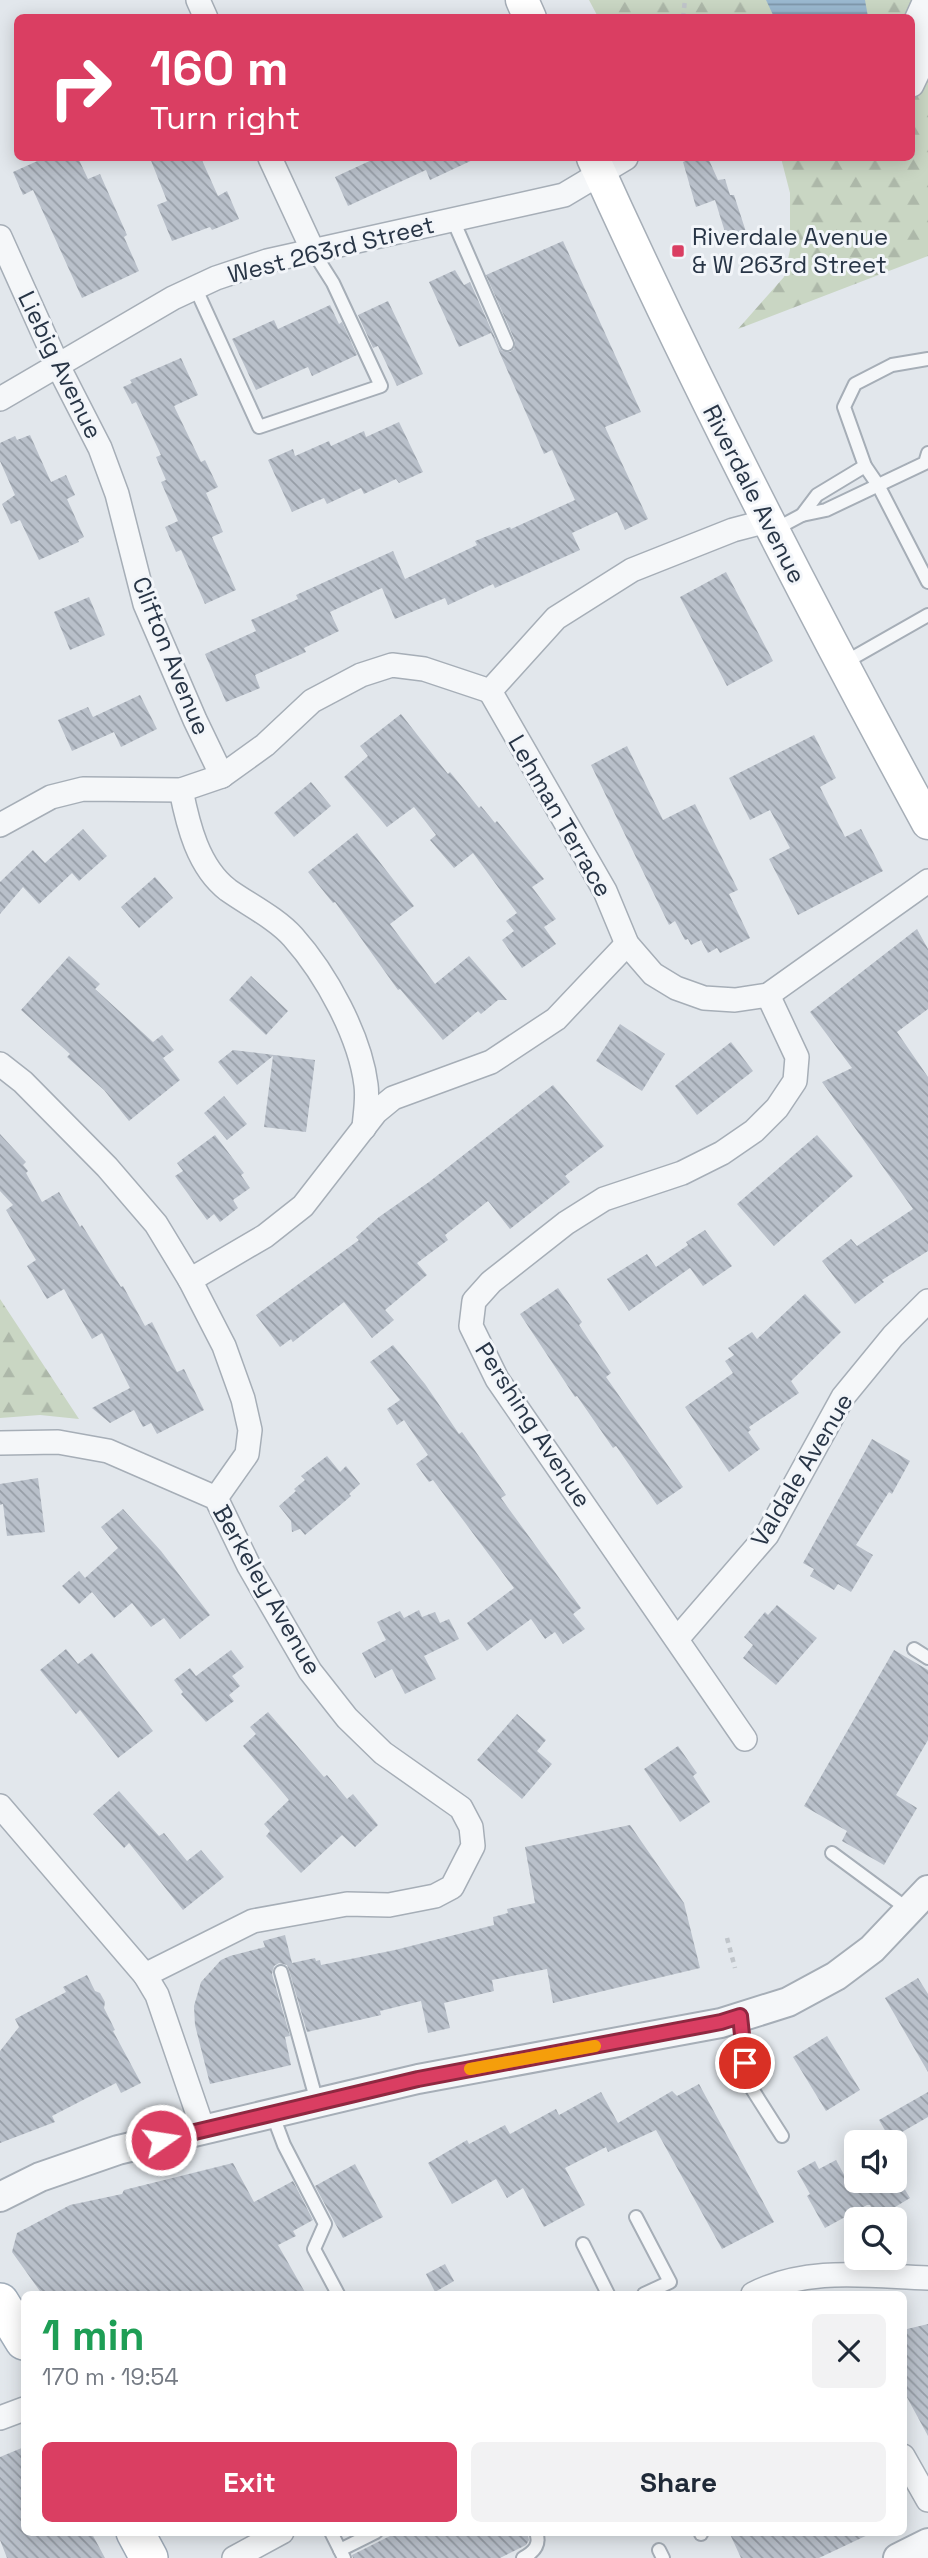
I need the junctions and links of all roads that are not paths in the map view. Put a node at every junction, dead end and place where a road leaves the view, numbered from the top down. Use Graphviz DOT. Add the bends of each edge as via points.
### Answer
graph roads {
  1 [pos="926,12"];
  2 [pos="915,79"];
  3 [pos="271,161"];
  4 [pos="607,163"];
  5 [pos="453,220"];
  6 [pos="0,237"];
  7 [pos="314,253"];
  8 [pos="195,287"];
  9 [pos="507,344"];
  10 [pos="928,359"];
  11 [pos="58,366"];
  12 [pos="0,399"];
  13 [pos="928,453"];
  14 [pos="865,466"];
  15 [pos="878,485"];
  16 [pos="117,494"];
  17 [pos="802,515"];
  18 [pos="770,526"];
  19 [pos="928,582"];
  20 [pos="928,615"];
  21 [pos="842,665"];
  22 [pos="490,691"];
  23 [pos="222,776"];
  24 [pos="181,790"];
  25 [pos="928,823"];
  26 [pos="0,825"];
  27 [pos="928,881"];
  28 [pos="627,944"];
  29 [pos="768,995"];
  30 [pos="0,1064"];
  31 [pos="364,1128"];
  32 [pos="190,1280"];
  33 [pos="928,1301"];
  34 [pos="0,1443"];
  35 [pos="216,1498"];
  36 [pos="677,1639"];
  37 [pos="914,1649"];
  38 [pos="928,1658"];
  39 [pos="745,1739"];
  40 [pos="0,1806"];
  41 [pos="832,1853"];
  42 [pos="919,1900"];
  43 [pos="281,1972"];
  44 [pos="145,1975"];
  45 [pos="740,2016"];
  46 [pos="317,2102"];
  47 [pos="272,2113"];
  48 [pos="203,2129"];
  49 [pos="782,2136"];
  50 [pos="0,2197"];
  51 [pos="636,2217"];
  52 [pos="583,2244"];
  53 [pos="928,2278"];
  54 [pos="805,2286"];
  55 [pos="336,2291"];
  56 [pos="606,2291"];
  57 [pos="650,2291"];
  58 [pos="772,2291"];
  59 [pos="0,2302"];
  60 [pos="21,2336"];
  61 [pos="21,2410"];
  62 [pos="0,2418"];
  63 [pos="907,2463"];
  64 [pos="928,2500"];
  65 [pos="137,2536"];
  66 [pos="275,2536"];
  67 [pos="333,2536"];
  68 [pos="370,2536"];
  69 [pos="537,2536"];
  70 [pos="928,2543"];
  71 [pos="342,2554"];
  72 [pos="149,2558"];
  73 [pos="234,2558"];
  74 [pos="523,2558"];
  75 [pos="898,2558"];
  1 -- 2 [label="street"];
  3 -- 7 [label="street"];
  4 -- 5 [label="street, West 263rd Street" via="564,195"];
  4 -- 18 [label="main road, Riverdale Avenue" via="676,338"];
  5 -- 7 [label="street, West 263rd Street"];
  5 -- 9 [label="lane"];
  6 -- 11 [label="street, Liebig Avenue"];
  7 -- 8 [label="street, West 263rd Street" via="267,261"];
  7 -- 8 [label="lane" via="381,386 259,427"];
  8 -- 11 [label="street, West 263rd Street"];
  10 -- 14 [label="lane" via="892,365 855,384 844,407"];
  11 -- 12 [label="street, West 263rd Street"];
  11 -- 16 [label="street, Liebig Avenue" via="100,448"];
  13 -- 15 [label="lane" via="925,463"];
  14 -- 15 [label="lane"];
  14 -- 17 [label="lane" via="817,495"];
  15 -- 17 [label="lane" via="826,510"];
  15 -- 19 [label="lane"];
  16 -- 23 [label="street, Clifton Avenue" via="145,604"];
  17 -- 18 [label="lane"];
  18 -- 21 [label="main road, Riverdale Avenue"];
  18 -- 22 [label="street" via="733,530 632,570 556,618"];
  20 -- 21 [label="lane"];
  21 -- 25 [label="main road, Riverdale Avenue"];
  22 -- 23 [label="street" via="424,669 392,665 361,675 312,701 265,745"];
  22 -- 28 [label="street, Lehman Terrace" via="605,891"];
  23 -- 24 [label="street"];
  24 -- 26 [label="street" via="83,789 51,797"];
  24 -- 31 [label="street" via="202,859 225,888 292,936 346,1019 367,1087"];
  27 -- 29 [label="street"];
  28 -- 29 [label="street, Lehman Terrace" via="653,974 676,988 704,998"];
  28 -- 31 [label="street" via="556,1019 491,1062 393,1098"];
  29 -- 36 [label="street, Pershing Avenue" via="797,1057 795,1081 777,1108 722,1153 682,1173 604,1199 566,1223 474,1301 471,1326 497,1379"];
  30 -- 32 [label="street" via="107,1167 156,1224"];
  31 -- 32 [label="street" via="303,1206 265,1236"];
  32 -- 35 [label="street" via="223,1346 250,1430 247,1454"];
  33 -- 36 [label="street, Valdale Avenue" via="843,1396 767,1535"];
  34 -- 35 [label="street, Berkeley Avenue" via="58,1442 108,1451"];
  35 -- 44 [label="street, Berkeley Avenue" via="310,1671 347,1718 383,1753 461,1808 471,1827 473,1846 452,1887 435,1896 390,1905 347,1903 253,1921"];
  36 -- 39 [label="street, Pershing Avenue"];
  37 -- 38 [label="lane"];
  40 -- 44 [label="street"];
  41 -- 42 [label="lane"];
  42 -- 45 [label="street" via="873,1949 836,1976 788,2002"];
  43 -- 46 [label="lane"];
  44 -- 48 [label="street" via="157,1995"];
  45 -- 46 [label="street"];
  45 -- 49 [label="lane" via="747,2081"];
  46 -- 47 [label="street"];
  47 -- 48 [label="street"];
  47 -- 55 [label="lane" via="325,2224 314,2249"];
  48 -- 50 [label="street" via="118,2150 40,2177"];
  51 -- 57 [label="lane" via="670,2281"];
  52 -- 56 [label="lane"];
  53 -- 54 [label="street" via="829,2274"];
  54 -- 58 [label="street"];
  59 -- 60 [label="main road"];
  61 -- 62 [label="street"];
  63 -- 64 [label="street"];
  65 -- 72 [label="main road"];
  66 -- 73 [label="street"];
  67 -- 71 [label="lane"];
  68 -- 71 [label="lane"];
  69 -- 74 [label="lane" via="533,2552"];
  70 -- 75 [label="street"];
}
